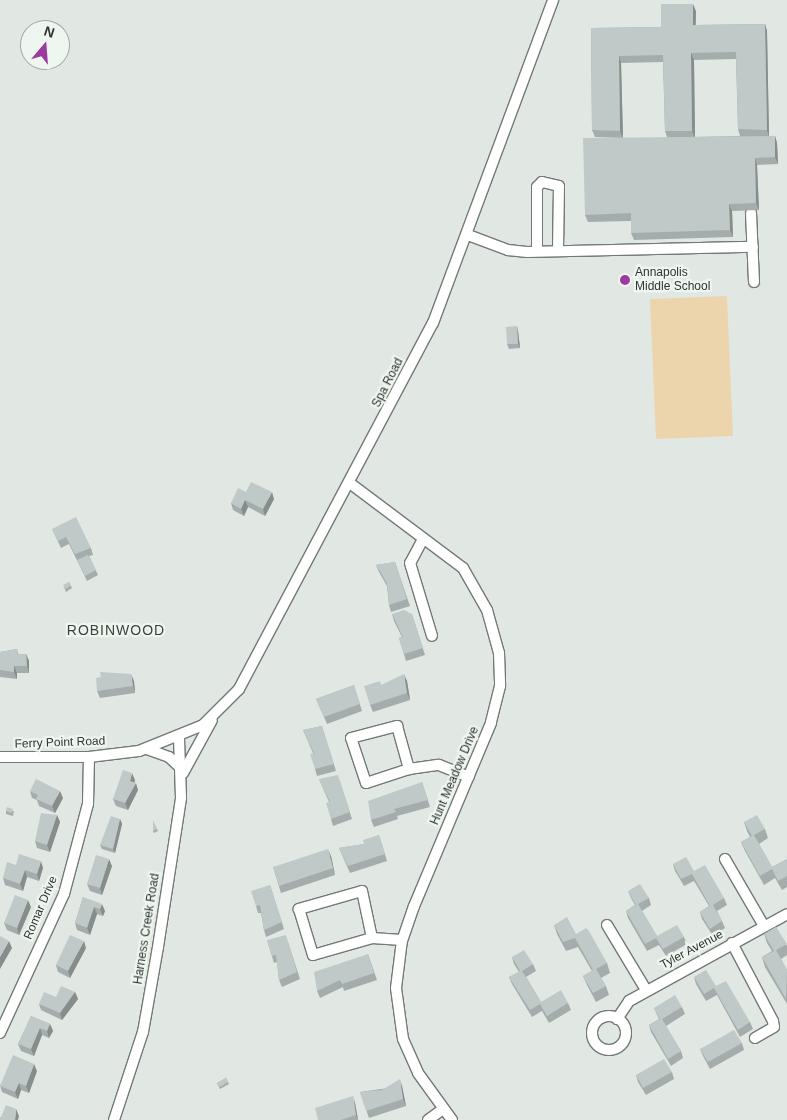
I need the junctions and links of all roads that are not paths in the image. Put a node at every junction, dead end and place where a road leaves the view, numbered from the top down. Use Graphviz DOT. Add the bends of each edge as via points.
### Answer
graph roads {
  1 [pos="553,0"];
  2 [pos="751,213"];
  3 [pos="468,236"];
  4 [pos="752,247"];
  5 [pos="537,251"];
  6 [pos="558,251"];
  7 [pos="754,282"];
  8 [pos="351,484"];
  9 [pos="423,539"];
  10 [pos="432,636"];
  11 [pos="216,715"];
  12 [pos="179,738"];
  13 [pos="146,748"];
  14 [pos="0,757"];
  15 [pos="89,757"];
  16 [pos="409,769"];
  17 [pos="182,773"];
  18 [pos="468,778"];
  19 [pos="725,859"];
  20 [pos="787,914"];
  21 [pos="608,926"];
  22 [pos="764,926"];
  23 [pos="372,938"];
  24 [pos="402,940"];
  25 [pos="732,943"];
  26 [pos="646,990"];
  27 [pos="617,1018"];
  28 [pos="0,1034"];
  29 [pos="755,1038"];
  30 [pos="442,1110"];
  31 [pos="114,1120"];
  32 [pos="428,1120"];
  33 [pos="452,1120"];
  1 -- 3 [label="street, Spa Road"];
  2 -- 4 [label="street"];
  3 -- 5 [label="street" via="508,250"];
  3 -- 8 [label="street, Spa Road" via="433,323"];
  4 -- 6 [label="street"];
  4 -- 7 [label="street"];
  5 -- 6 [label="street"];
  5 -- 6 [label="street" via="537,187 554,182 560,189"];
  8 -- 9 [label="street, Hunt Meadow Drive"];
  8 -- 11 [label="street, Spa Road" via="251,668"];
  9 -- 10 [label="street" via="410,563"];
  9 -- 18 [label="street, Hunt Meadow Drive" via="463,568 487,610 499,653 500,686"];
  11 -- 12 [label="street, Spa Road"];
  11 -- 17 [label="street"];
  12 -- 13 [label="street, Ferry Point Road"];
  12 -- 17 [label="street, Harness Creek Road"];
  13 -- 15 [label="street, Ferry Point Road"];
  13 -- 17 [label="street" via="169,757"];
  14 -- 15 [label="street, Ferry Point Road"];
  15 -- 28 [label="street, Romar Drive" via="88,804 64,894"];
  16 -- 16 [label="street" via="397,726 351,738 366,783"];
  16 -- 18 [label="street" via="439,765"];
  17 -- 31 [label="street, Harness Creek Road" via="143,1032"];
  18 -- 24 [label="street, Hunt Meadow Drive"];
  19 -- 22 [label="street"];
  20 -- 22 [label="street, Tyler Avenue"];
  21 -- 26 [label="street"];
  22 -- 25 [label="street, Tyler Avenue"];
  23 -- 23 [label="street" via="313,955 299,909 362,892"];
  23 -- 24 [label="street"];
  24 -- 30 [label="street, Hunt Meadow Drive" via="396,988 403,1039"];
  25 -- 26 [label="street, Tyler Avenue"];
  25 -- 29 [label="street" via="773,1020 774,1027"];
  26 -- 27 [label="street, Tyler Avenue" via="629,1001"];
  30 -- 32 [label="street"];
  30 -- 33 [label="street, Hunt Meadow Drive"];
}
